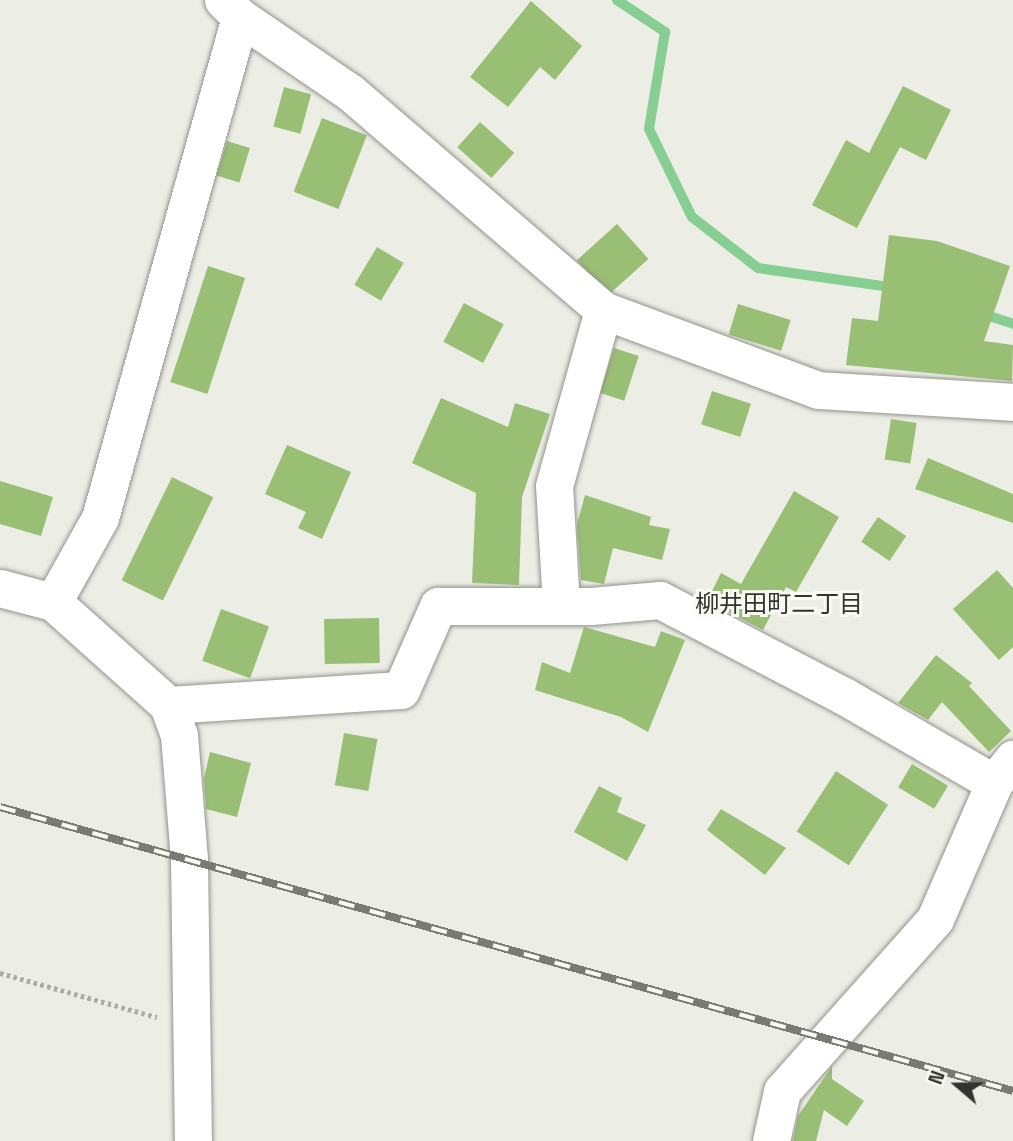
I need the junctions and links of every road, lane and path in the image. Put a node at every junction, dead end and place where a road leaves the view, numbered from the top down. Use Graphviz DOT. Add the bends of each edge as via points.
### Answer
graph roads {
  1 [pos="232,9"];
  2 [pos="603,310"];
  3 [pos="1013,402"];
  4 [pos="0,588"];
  5 [pos="53,603"];
  6 [pos="561,606"];
  7 [pos="168,705"];
  8 [pos="1004,771"];
  9 [pos="0,973"];
  10 [pos="192,1027"];
  11 [pos="194,1141"];
  12 [pos="771,1141"];
  1 -- 2 [label="street" via="351,93"];
  1 -- 5 [label="street" via="100,518"];
  2 -- 3 [label="street" via="818,390"];
  2 -- 6 [label="street" via="554,486"];
  4 -- 5 [label="street"];
  5 -- 7 [label="street"];
  6 -- 7 [label="street" via="438,606 401,690"];
  6 -- 8 [label="street" via="660,600 844,696"];
  7 -- 10 [label="street" via="179,735 189,859"];
  8 -- 12 [label="street" via="935,919 782,1091"];
  9 -- 10 [label="path"];
  10 -- 11 [label="street"];
}
